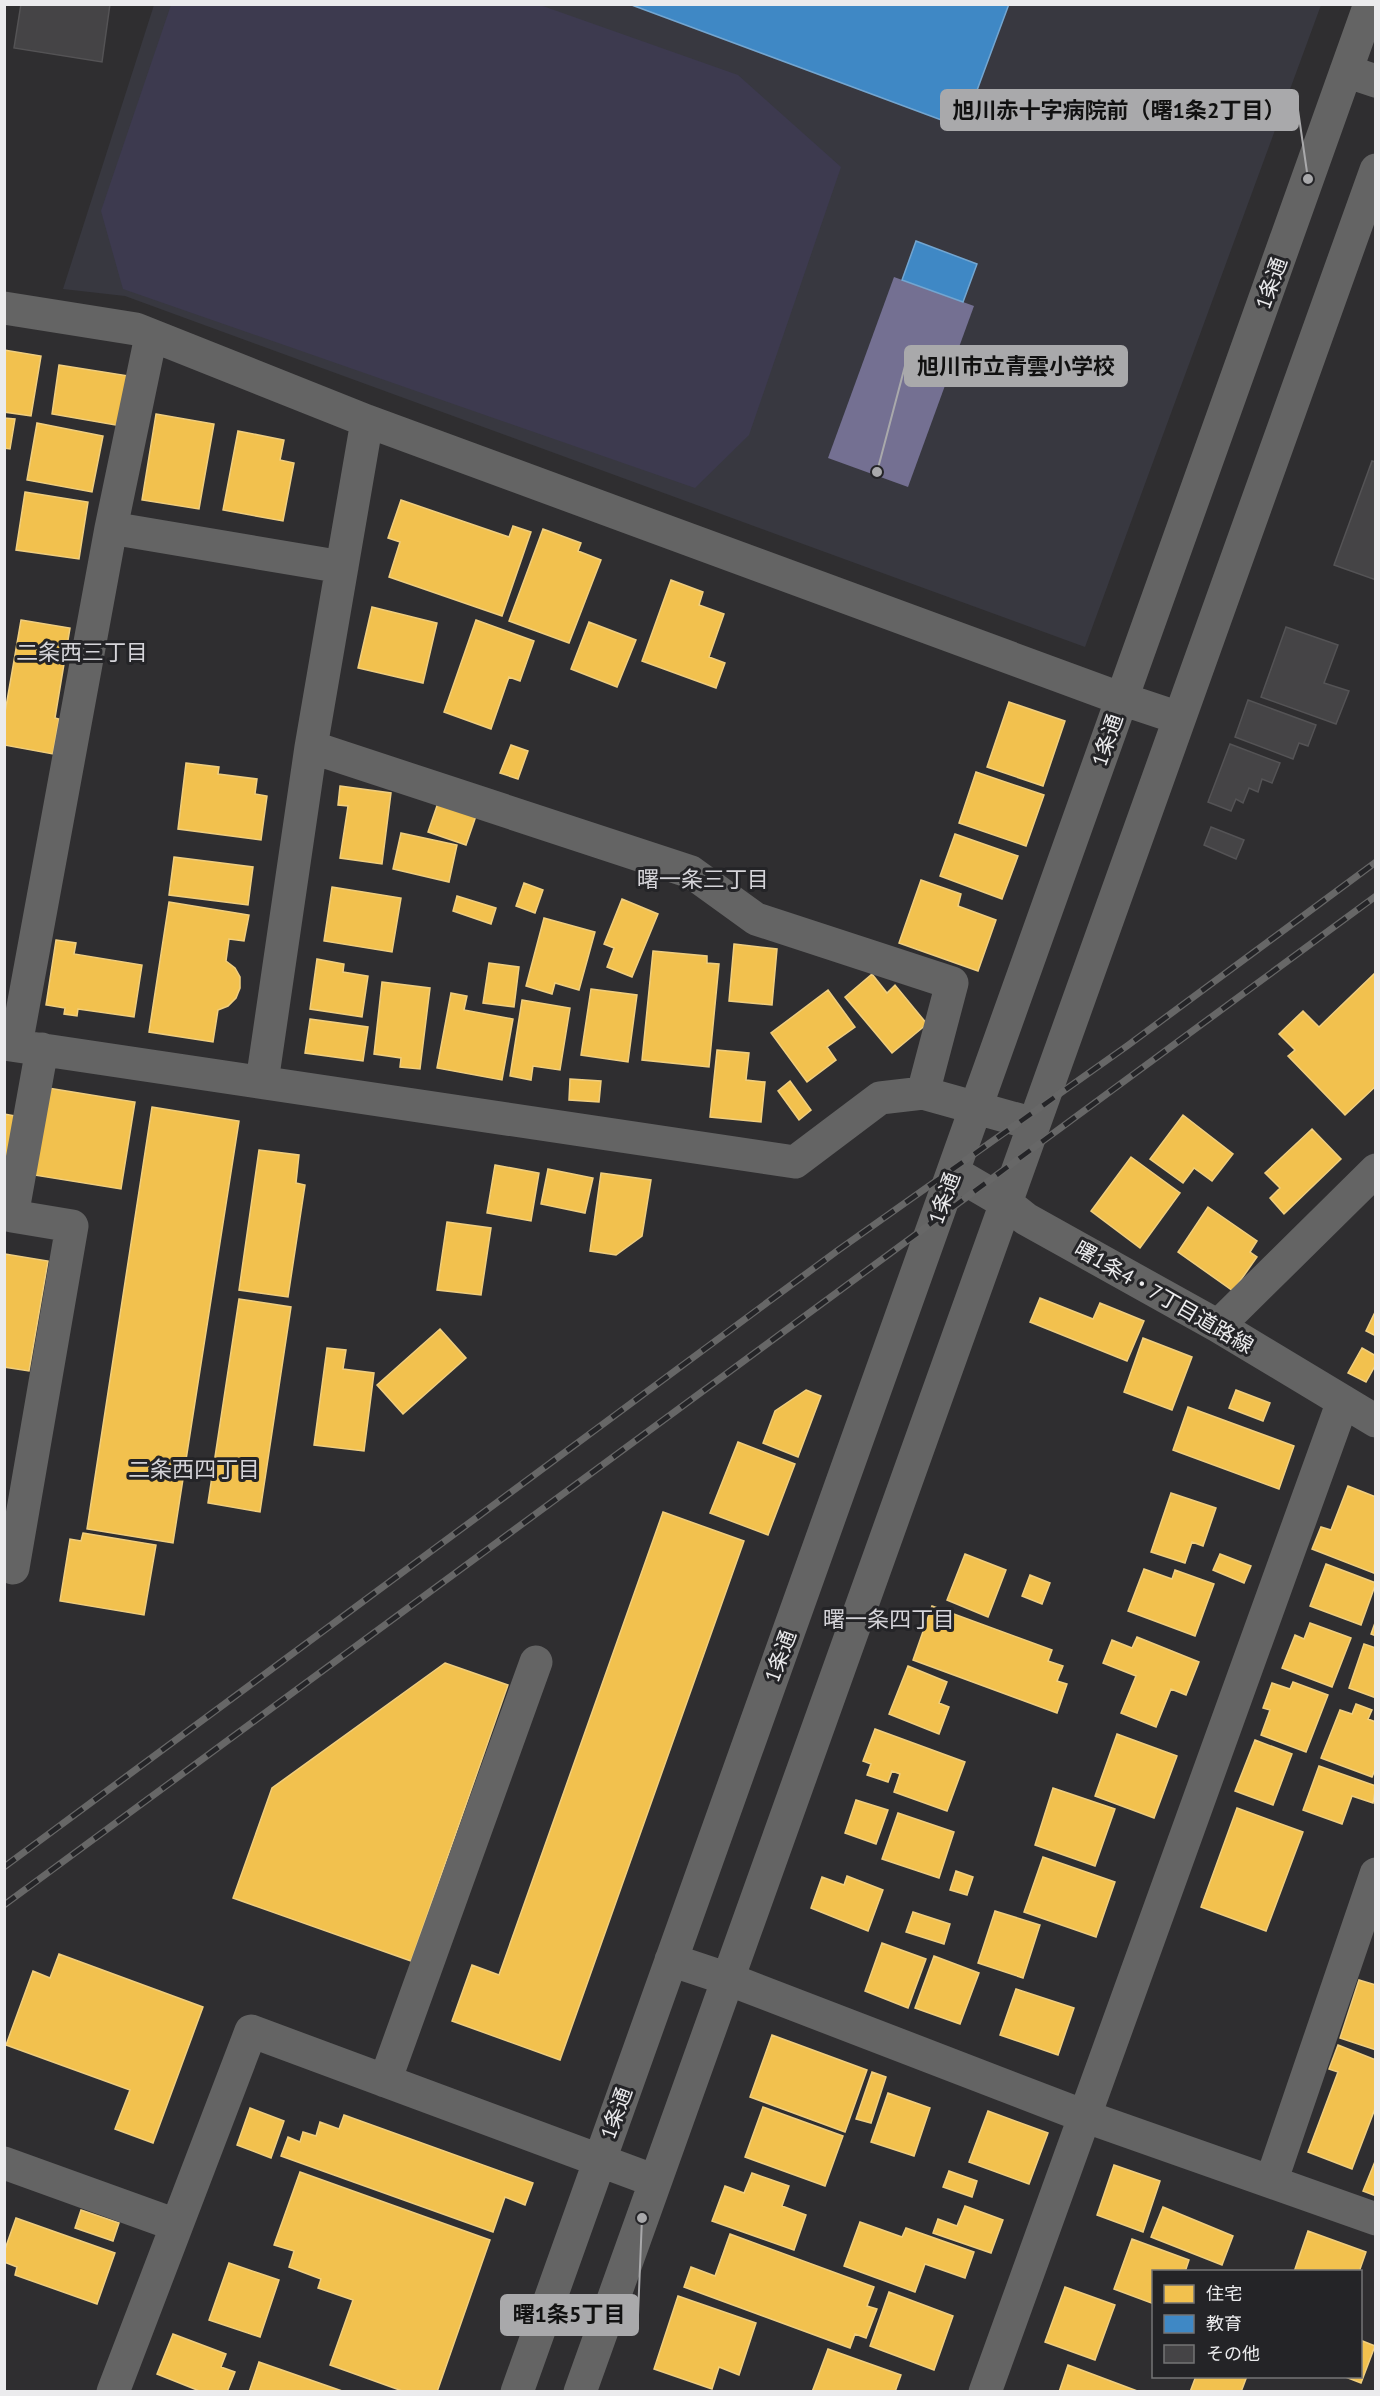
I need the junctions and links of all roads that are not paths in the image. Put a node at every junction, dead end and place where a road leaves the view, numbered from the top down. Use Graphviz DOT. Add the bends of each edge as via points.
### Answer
graph roads {
  1 [pos="1370,4"];
  2 [pos="1361,76"];
  3 [pos="1376,170"];
  4 [pos="4,308"];
  5 [pos="152,336"];
  6 [pos="367,422"];
  7 [pos="111,528"];
  8 [pos="342,567"];
  9 [pos="1122,699"];
  10 [pos="1179,718"];
  11 [pos="311,747"];
  12 [pos="21,1046"];
  13 [pos="262,1082"];
  14 [pos="923,1093"];
  15 [pos="976,1107"];
  16 [pos="1034,1125"];
  17 [pos="1376,1170"];
  18 [pos="953,1172"];
  19 [pos="1006,1203"];
  20 [pos="1218,1326"];
  21 [pos="1343,1401"];
  22 [pos="1376,1421"];
  23 [pos="13,1568"];
  24 [pos="536,1662"];
  25 [pos="1376,1874"];
  26 [pos="671,1960"];
  27 [pos="728,1979"];
  28 [pos="385,2081"];
  29 [pos="1084,2116"];
  30 [pos="600,2160"];
  31 [pos="4,2163"];
  32 [pos="655,2181"];
  33 [pos="1270,2182"];
  34 [pos="1376,2219"];
  35 [pos="177,2225"];
  36 [pos="113,2391"];
  37 [pos="517,2391"];
  38 [pos="580,2391"];
  39 [pos="985,2391"];
  1 -- 2 [label="street, 1条通"];
  2 -- 9 [label="street, 1条通"];
  3 -- 10 [label="street"];
  4 -- 5 [label="street" via="136,329"];
  5 -- 6 [label="street"];
  5 -- 7 [label="street"];
  6 -- 8 [label="street"];
  6 -- 9 [label="street"];
  7 -- 8 [label="street"];
  7 -- 12 [label="street"];
  8 -- 11 [label="street"];
  9 -- 10 [label="street"];
  9 -- 15 [label="street, 1条通"];
  10 -- 16 [label="street"];
  11 -- 13 [label="street"];
  11 -- 14 [label="street" via="692,872 756,919 952,983"];
  12 -- 13 [label="street"];
  12 -- 23 [label="street" via="12,1216 72,1226"];
  13 -- 14 [label="street" via="795,1162 880,1098"];
  14 -- 15 [label="street"];
  15 -- 16 [label="street"];
  15 -- 18 [label="street, 1条通"];
  16 -- 19 [label="street"];
  17 -- 20 [label="street"];
  18 -- 19 [label="street, 曙1条4・7丁目道路線"];
  18 -- 26 [label="street, 1条通"];
  19 -- 20 [label="street, 曙1条4・7丁目道路線" via="1026,1219"];
  19 -- 27 [label="street"];
  20 -- 21 [label="street, 曙1条4・7丁目道路線"];
  21 -- 22 [label="street, 曙1条4・7丁目道路線"];
  21 -- 29 [label="street"];
  24 -- 28 [label="street"];
  25 -- 33 [label="street"];
  26 -- 27 [label="street"];
  26 -- 30 [label="street, 1条通"];
  27 -- 29 [label="street"];
  27 -- 32 [label="street"];
  28 -- 30 [label="street"];
  28 -- 35 [label="street" via="251,2031"];
  29 -- 33 [label="street"];
  29 -- 39 [label="street"];
  30 -- 32 [label="street"];
  30 -- 37 [label="street, 1条通"];
  31 -- 35 [label="street"];
  32 -- 38 [label="street"];
  33 -- 34 [label="street"];
  35 -- 36 [label="street"];
}
